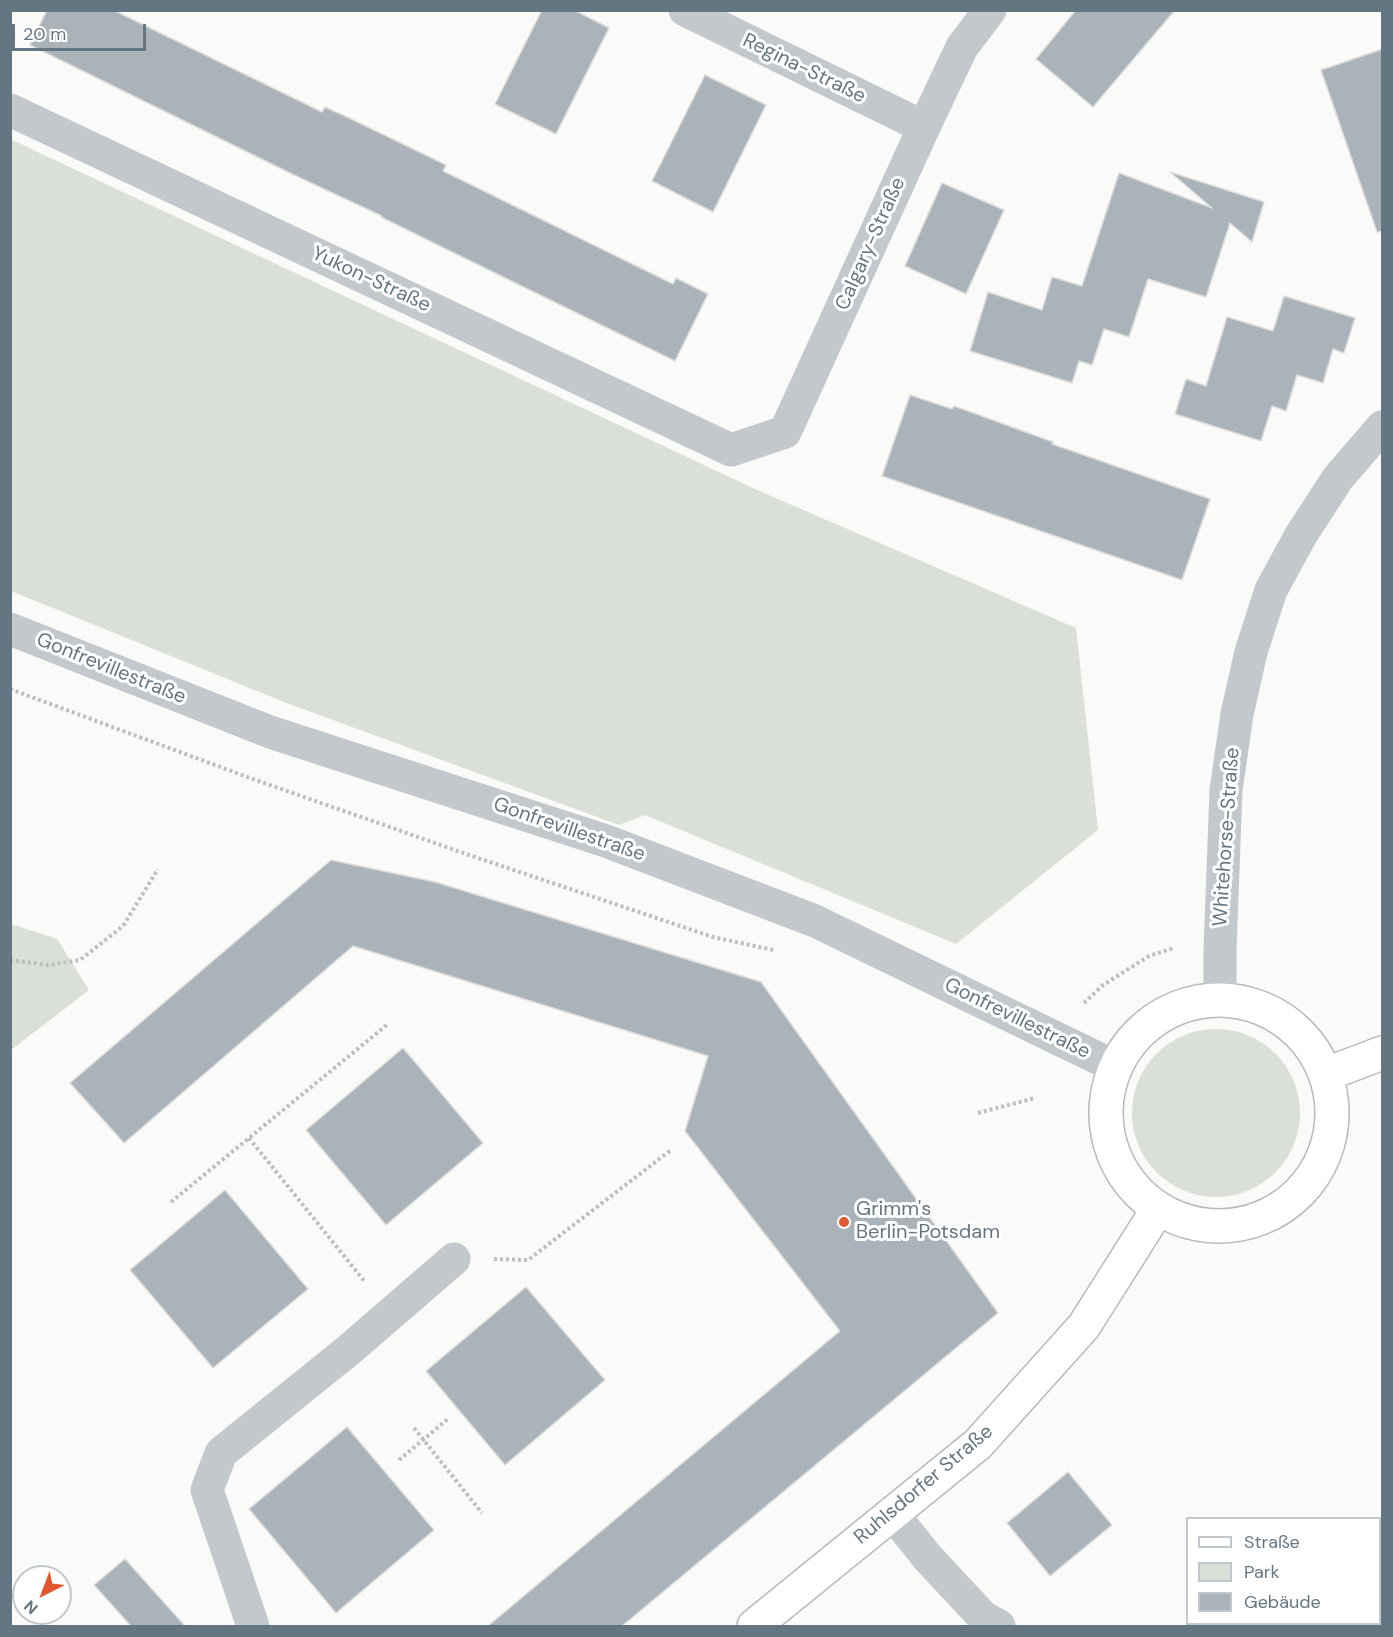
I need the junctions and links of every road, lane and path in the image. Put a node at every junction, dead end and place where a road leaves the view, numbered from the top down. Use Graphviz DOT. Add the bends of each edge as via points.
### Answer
graph roads {
  1 [pos="684,10"];
  2 [pos="990,10"];
  3 [pos="10,110"];
  4 [pos="924,127"];
  5 [pos="1383,427"];
  6 [pos="731,450"];
  7 [pos="10,629"];
  8 [pos="10,689"];
  9 [pos="158,869"];
  10 [pos="731,942"];
  11 [pos="1174,948"];
  12 [pos="10,960"];
  13 [pos="1220,998"];
  14 [pos="1084,1003"];
  15 [pos="388,1024"];
  16 [pos="1383,1053"];
  17 [pos="1114,1066"];
  18 [pos="1327,1074"];
  19 [pos="1035,1098"];
  20 [pos="978,1113"];
  21 [pos="249,1138"];
  22 [pos="670,1150"];
  23 [pos="171,1202"];
  24 [pos="1158,1209"];
  25 [pos="454,1259"];
  26 [pos="391,1314"];
  27 [pos="449,1418"];
  28 [pos="414,1428"];
  29 [pos="423,1439"];
  30 [pos="399,1460"];
  31 [pos="482,1513"];
  32 [pos="892,1513"];
  33 [pos="253,1626"];
  34 [pos="754,1626"];
  35 [pos="999,1626"];
  1 -- 4 [label="street, Regina-Straße"];
  2 -- 4 [label="street, Calgary-Straße" via="962,47"];
  3 -- 6 [label="street, Yukon-Straße"];
  4 -- 6 [label="street, Calgary-Straße" via="785,432"];
  5 -- 13 [label="street, Whitehorse-Straße" via="1338,478 1300,535 1271,590 1251,652 1226,790"];
  7 -- 17 [label="street, Gonfrevillestraße" via="270,732 606,840 815,921"];
  8 -- 10 [label="path" via="438,844"];
  9 -- 12 [label="path" via="123,926 80,960 48,965"];
  11 -- 14 [label="path" via="1149,956 1103,985"];
  13 -- 17 [label="main road" via="1177,1006 1139,1030"];
  13 -- 18 [label="main road" via="1254,1004 1285,1020 1310,1044"];
  15 -- 21 [label="path"];
  16 -- 18 [label="main road"];
  17 -- 24 [label="main road" via="1105,1098 1106,1130 1115,1161 1133,1188"];
  18 -- 24 [label="main road" via="1332,1125 1327,1150 1316,1173 1280,1209 1232,1226 1207,1226"];
  19 -- 20 [label="path"];
  21 -- 23 [label="path"];
  21 -- 26 [label="path"];
  22 -- 25 [label="path" via="528,1260"];
  24 -- 32 [label="main road, Ruhlsdorfer Straße" via="1084,1326 978,1444"];
  25 -- 26 [label="street"];
  26 -- 33 [label="street" via="221,1452 207,1490"];
  27 -- 29 [label="path"];
  28 -- 29 [label="path"];
  29 -- 30 [label="path"];
  29 -- 31 [label="path"];
  32 -- 34 [label="main road, Ruhlsdorfer Straße"];
  32 -- 35 [label="street" via="983,1617"];
}
